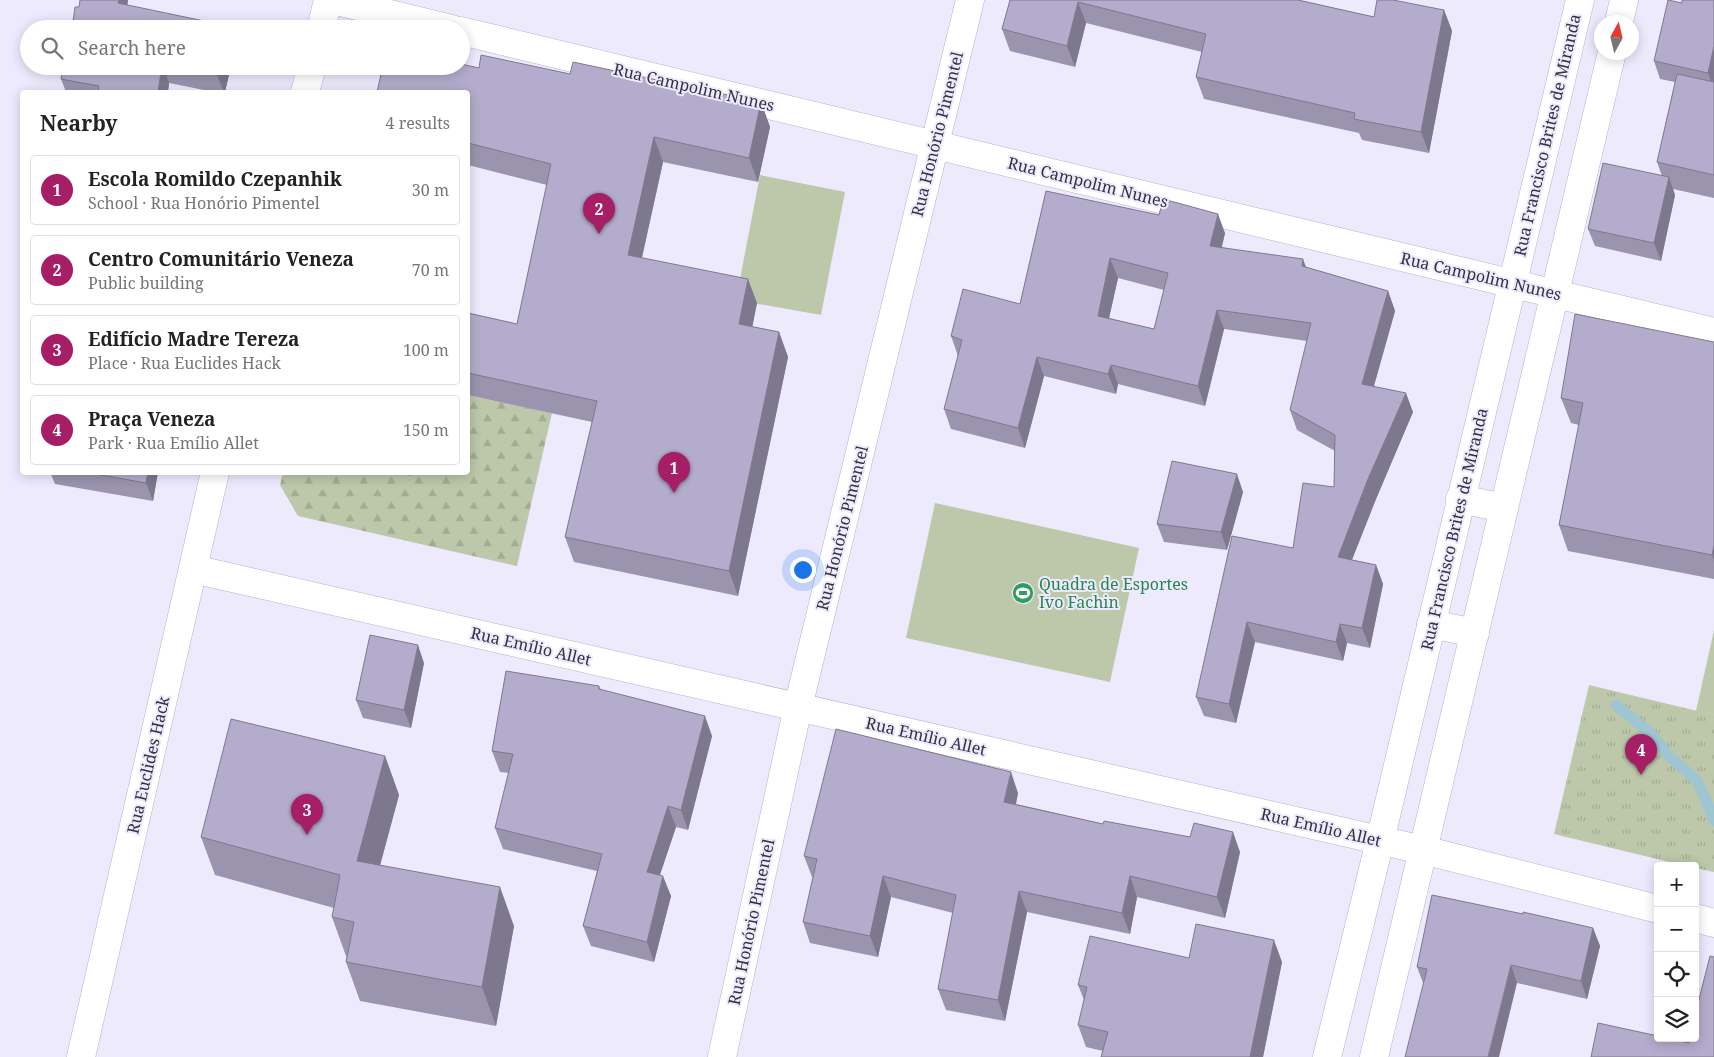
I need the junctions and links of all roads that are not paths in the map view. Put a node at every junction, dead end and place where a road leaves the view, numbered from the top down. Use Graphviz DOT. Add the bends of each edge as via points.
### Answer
graph roads {
  1 [pos="328,0"];
  2 [pos="332,0"];
  3 [pos="970,0"];
  4 [pos="1580,0"];
  5 [pos="1624,0"];
  6 [pos="1621,15"];
  7 [pos="323,20"];
  8 [pos="415,20"];
  9 [pos="470,33"];
  10 [pos="1610,60"];
  11 [pos="310,75"];
  12 [pos="1558,88"];
  13 [pos="306,90"];
  14 [pos="1600,100"];
  15 [pos="935,145"];
  16 [pos="1512,284"];
  17 [pos="1554,294"];
  18 [pos="1714,332"];
  19 [pos="214,475"];
  20 [pos="1460,499"];
  21 [pos="1504,508"];
  22 [pos="193,569"];
  23 [pos="1431,624"];
  24 [pos="1475,633"];
  25 [pos="798,707"];
  26 [pos="1380,841"];
  27 [pos="1423,850"];
  28 [pos="1654,908"];
  29 [pos="1699,919"];
  30 [pos="1714,923"];
  31 [pos="81,1057"];
  32 [pos="722,1057"];
  33 [pos="1327,1057"];
  34 [pos="1374,1057"];
  1 -- 7 [label="street"];
  2 -- 8 [label="street"];
  3 -- 15 [label="street, Rua Honório Pimentel"];
  4 -- 12 [label="street, Rua Francisco Brites de Miranda"];
  5 -- 6 [label="street"];
  9 -- 15 [label="street, Rua Campolim Nunes"];
  10 -- 14 [label="street"];
  11 -- 13 [label="street"];
  12 -- 14 [label="street"];
  12 -- 16 [label="street, Rua Francisco Brites de Miranda"];
  14 -- 17 [label="street"];
  15 -- 16 [label="street, Rua Campolim Nunes"];
  15 -- 25 [label="street, Rua Honório Pimentel"];
  16 -- 17 [label="street, Rua Campolim Nunes"];
  16 -- 20 [label="street, Rua Francisco Brites de Miranda"];
  17 -- 18 [label="street, Rua Campolim Nunes"];
  17 -- 21 [label="street"];
  19 -- 22 [label="street, Rua Euclides Hack"];
  20 -- 21 [label="street"];
  20 -- 23 [label="street, Rua Francisco Brites de Miranda"];
  21 -- 24 [label="street"];
  22 -- 25 [label="street, Rua Emílio Allet"];
  22 -- 31 [label="street, Rua Euclides Hack"];
  23 -- 24 [label="street"];
  23 -- 26 [label="street, Rua Francisco Brites de Miranda"];
  24 -- 27 [label="street"];
  25 -- 26 [label="street, Rua Emílio Allet"];
  25 -- 32 [label="street, Rua Honório Pimentel"];
  26 -- 27 [label="street, Rua Emílio Allet"];
  26 -- 33 [label="street, Rua Francisco Brites de Miranda"];
  27 -- 28 [label="street, Rua Emílio Allet"];
  27 -- 34 [label="street"];
  29 -- 30 [label="street"];
}
